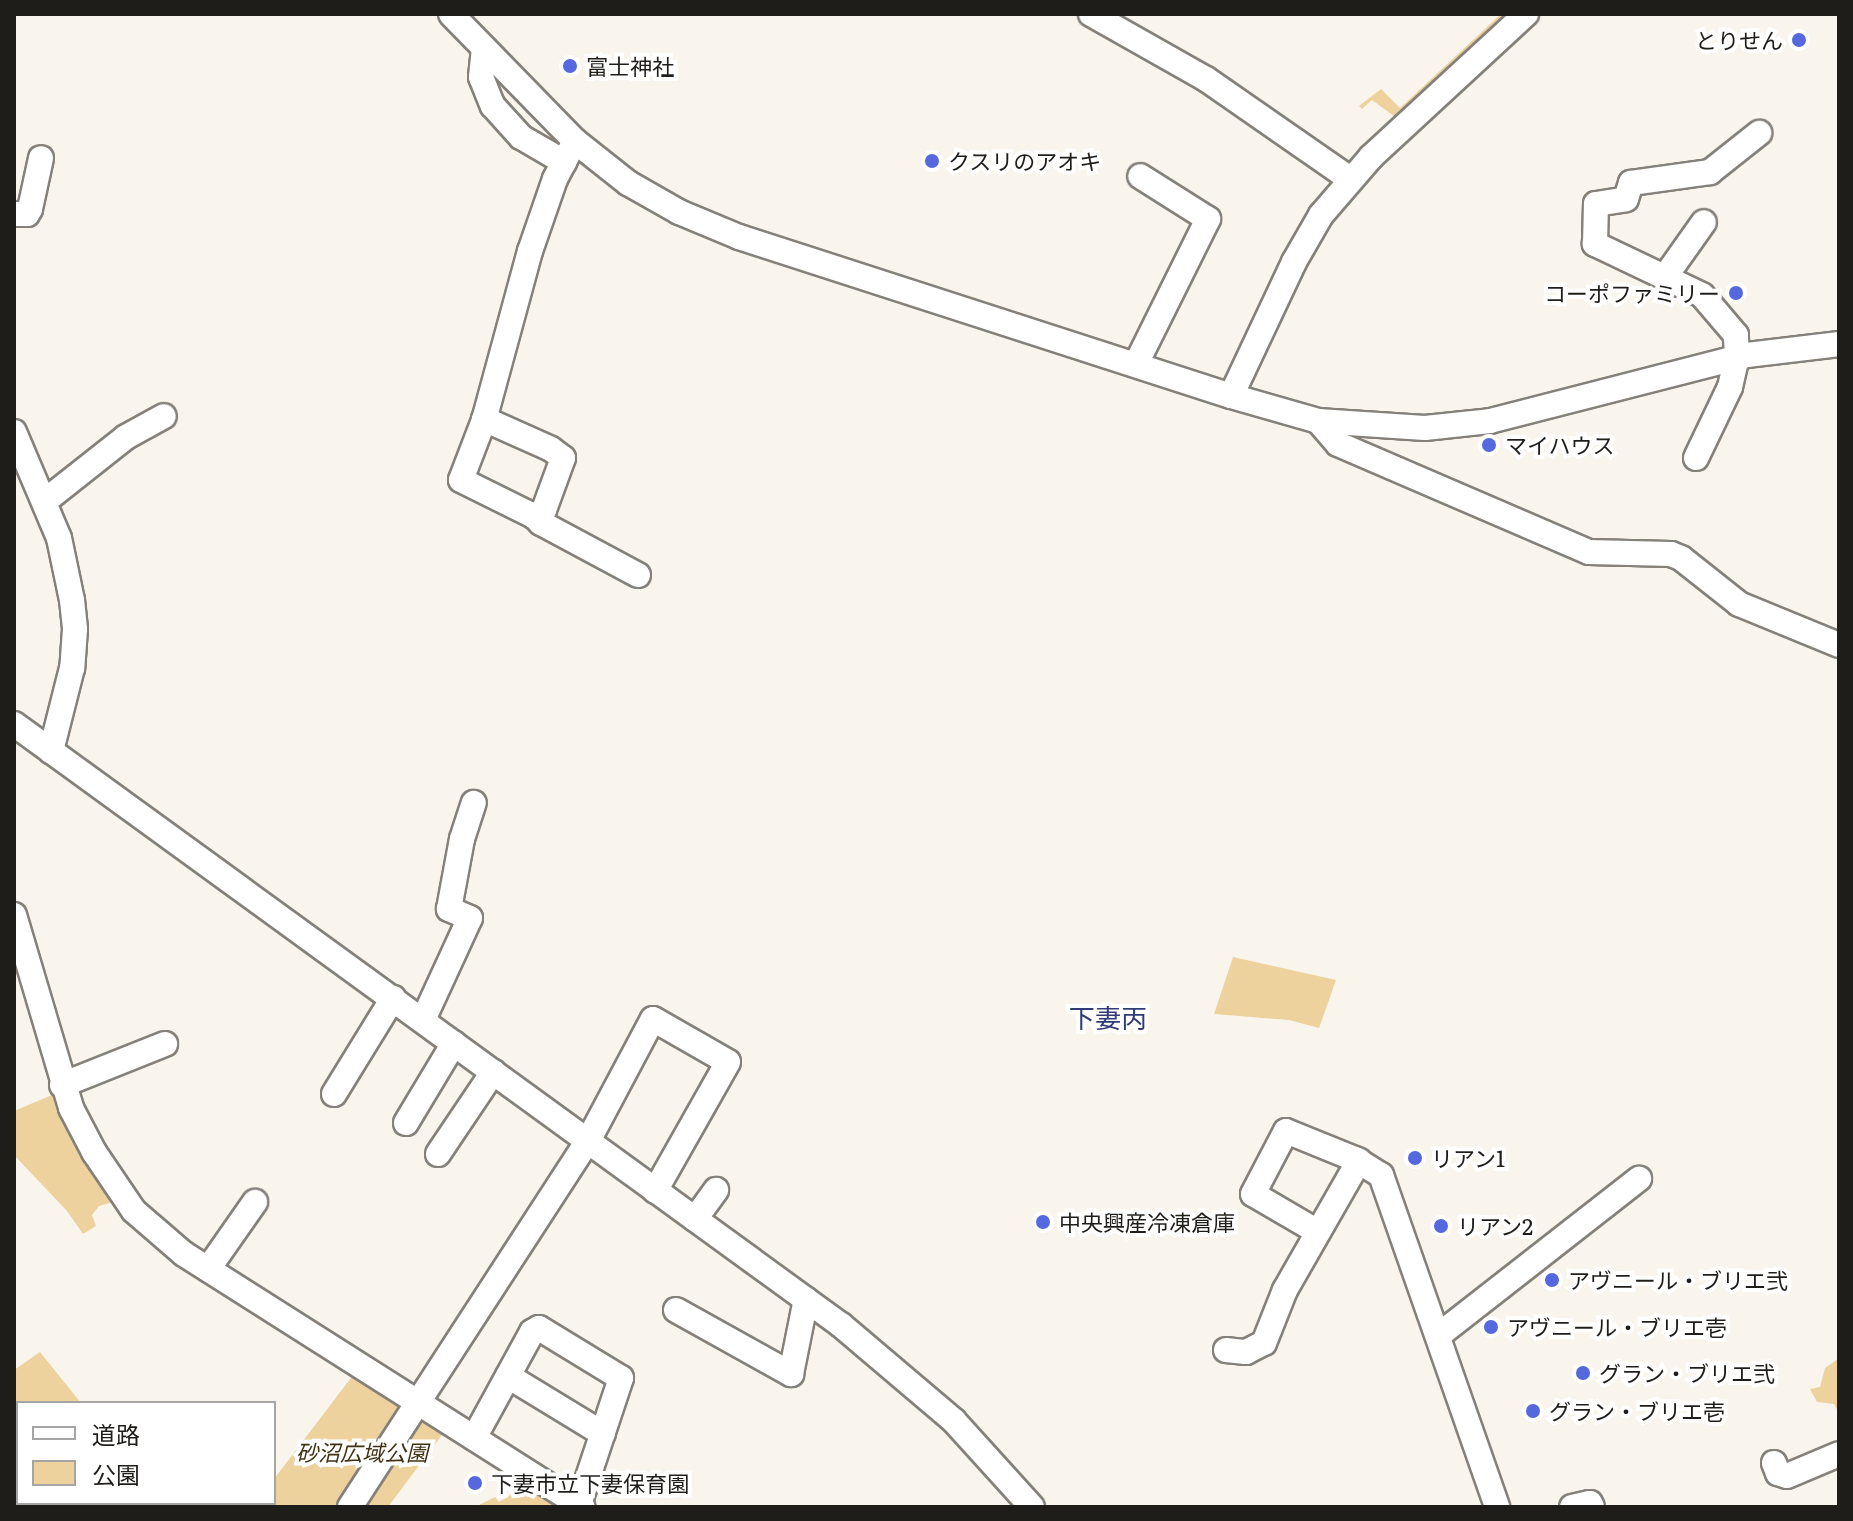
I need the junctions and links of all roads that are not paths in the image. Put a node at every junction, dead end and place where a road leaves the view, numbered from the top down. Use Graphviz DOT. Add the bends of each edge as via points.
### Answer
graph roads {
  1 [pos="451,14"];
  2 [pos="1091,14"];
  3 [pos="1526,14"];
  4 [pos="484,48"];
  5 [pos="1759,133"];
  6 [pos="569,152"];
  7 [pos="41,158"];
  8 [pos="1140,176"];
  9 [pos="1350,179"];
  10 [pos="14,214"];
  11 [pos="1704,222"];
  12 [pos="1665,277"];
  13 [pos="1839,344"];
  14 [pos="1737,357"];
  15 [pos="1136,364"];
  16 [pos="1231,396"];
  17 [pos="164,416"];
  18 [pos="484,419"];
  19 [pos="1318,421"];
  20 [pos="14,432"];
  21 [pos="1696,458"];
  22 [pos="45,501"];
  23 [pos="534,516"];
  24 [pos="638,575"];
  25 [pos="1839,645"];
  26 [pos="14,724"];
  27 [pos="51,751"];
  28 [pos="474,803"];
  29 [pos="14,915"];
  30 [pos="393,998"];
  31 [pos="423,1020"];
  32 [pos="454,1043"];
  33 [pos="165,1044"];
  34 [pos="493,1072"];
  35 [pos="62,1085"];
  36 [pos="334,1094"];
  37 [pos="406,1123"];
  38 [pos="588,1141"];
  39 [pos="438,1154"];
  40 [pos="1359,1161"];
  41 [pos="1639,1179"];
  42 [pos="716,1190"];
  43 [pos="655,1191"];
  44 [pos="255,1202"];
  45 [pos="695,1219"];
  46 [pos="1318,1232"];
  47 [pos="208,1269"];
  48 [pos="806,1299"];
  49 [pos="676,1310"];
  50 [pos="1439,1335"];
  51 [pos="1226,1350"];
  52 [pos="508,1376"];
  53 [pos="420,1405"];
  54 [pos="603,1434"];
  55 [pos="474,1438"];
  56 [pos="1839,1454"];
  57 [pos="1774,1463"];
  58 [pos="581,1506"];
  59 [pos="350,1507"];
  60 [pos="1032,1507"];
  61 [pos="1497,1507"];
  62 [pos="1572,1507"];
  63 [pos="1592,1507"];
  1 -- 4 [label="street"];
  2 -- 9 [label="street" via="1206,79"];
  3 -- 9 [label="street"];
  4 -- 6 [label="street"];
  4 -- 6 [label="street" via="481,77 493,106 521,137"];
  5 -- 12 [label="street" via="1710,172 1631,183 1626,199 1596,204 1595,244"];
  6 -- 15 [label="street" via="679,212 739,237"];
  6 -- 18 [label="street" via="526,264"];
  7 -- 10 [label="street" via="30,209"];
  8 -- 15 [label="street" via="1208,219"];
  9 -- 16 [label="street" via="1294,262"];
  11 -- 12 [label="street"];
  12 -- 14 [label="street" via="1702,295 1736,335"];
  13 -- 14 [label="street"];
  14 -- 19 [label="street" via="1490,421 1394,428"];
  14 -- 21 [label="street" via="1730,387"];
  15 -- 16 [label="street"];
  16 -- 19 [label="street"];
  17 -- 22 [label="street" via="126,437"];
  18 -- 23 [label="street" via="461,480"];
  18 -- 23 [label="street" via="563,458 544,510"];
  19 -- 25 [label="street" via="1338,444 1589,552 1681,558 1739,604"];
  20 -- 22 [label="street"];
  22 -- 27 [label="street" via="67,567 75,629 72,668"];
  23 -- 24 [label="street"];
  26 -- 27 [label="street"];
  27 -- 30 [label="street"];
  28 -- 31 [label="street" via="449,909 470,918"];
  29 -- 35 [label="street"];
  30 -- 31 [label="street"];
  30 -- 36 [label="street"];
  31 -- 32 [label="street"];
  32 -- 34 [label="street"];
  32 -- 37 [label="street"];
  33 -- 35 [label="street"];
  34 -- 38 [label="street"];
  34 -- 39 [label="street"];
  35 -- 47 [label="street" via="82,1131 134,1211"];
  38 -- 43 [label="street"];
  38 -- 43 [label="street" via="653,1019 728,1062"];
  38 -- 53 [label="street"];
  40 -- 46 [label="street"];
  40 -- 46 [label="street" via="1286,1131 1268,1162 1253,1194"];
  40 -- 50 [label="street" via="1381,1175"];
  41 -- 50 [label="street"];
  42 -- 45 [label="street"];
  43 -- 45 [label="street"];
  44 -- 47 [label="street"];
  45 -- 48 [label="street"];
  46 -- 51 [label="street" via="1285,1290 1264,1343 1246,1352"];
  47 -- 53 [label="street"];
  48 -- 49 [label="street" via="791,1374"];
  48 -- 60 [label="street" via="954,1421"];
  50 -- 61 [label="street"];
  52 -- 54 [label="street"];
  52 -- 54 [label="street" via="539,1328 621,1378"];
  52 -- 55 [label="street"];
  53 -- 55 [label="street"];
  53 -- 59 [label="street"];
  54 -- 58 [label="street"];
  55 -- 58 [label="street"];
  56 -- 57 [label="street" via="1787,1476 1778,1473"];
  62 -- 63 [label="street"];
}
